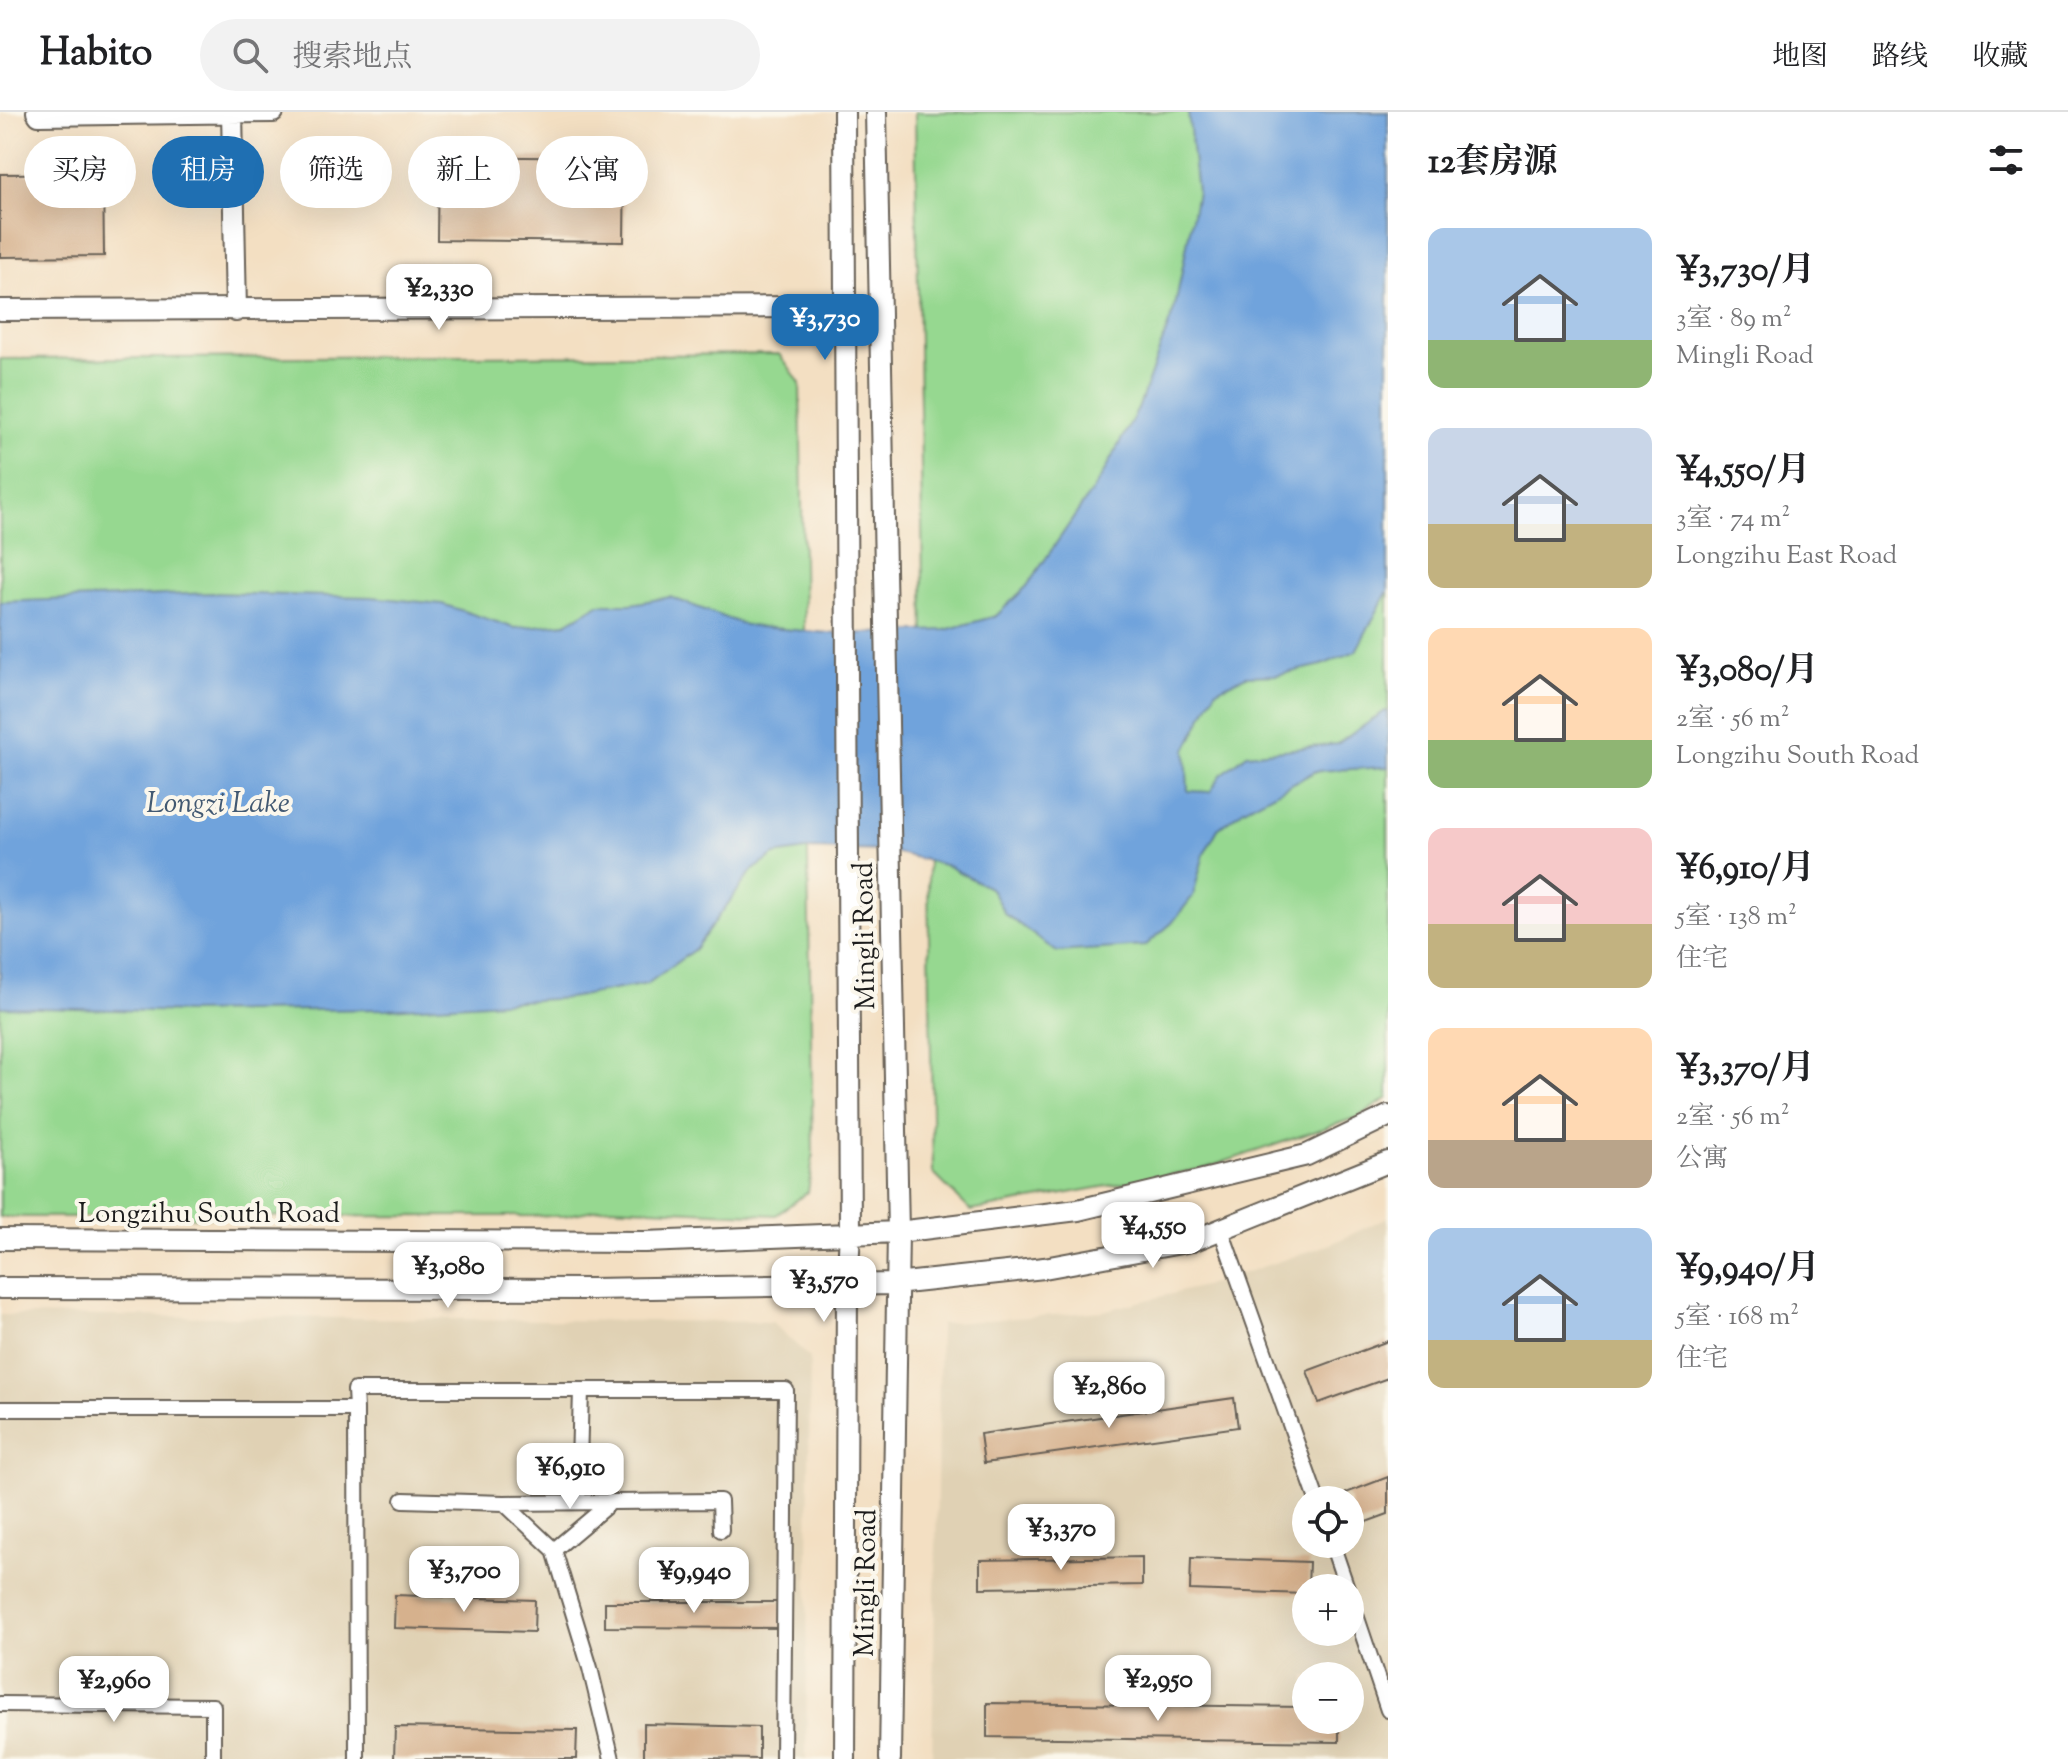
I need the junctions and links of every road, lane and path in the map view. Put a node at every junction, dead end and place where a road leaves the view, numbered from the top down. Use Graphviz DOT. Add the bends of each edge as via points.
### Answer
graph roads {
  1 [pos="37,112"];
  2 [pos="232,112"];
  3 [pos="273,112"];
  4 [pos="844,112"];
  5 [pos="876,112"];
  6 [pos="847,307"];
  7 [pos="877,307"];
  8 [pos="0,310"];
  9 [pos="236,311"];
  10 [pos="1388,1116"];
  11 [pos="1388,1162"];
  12 [pos="1221,1230"];
  13 [pos="898,1232"];
  14 [pos="850,1234"];
  15 [pos="0,1239"];
  16 [pos="895,1284"];
  17 [pos="847,1285"];
  18 [pos="0,1288"];
  19 [pos="581,1390"];
  20 [pos="0,1409"];
  21 [pos="356,1409"];
  22 [pos="1312,1486"];
  23 [pos="403,1500"];
  24 [pos="578,1502"];
  25 [pos="611,1502"];
  26 [pos="504,1503"];
  27 [pos="721,1530"];
  28 [pos="554,1550"];
  29 [pos="1364,1639"];
  30 [pos="0,1704"];
  31 [pos="1388,1710"];
  32 [pos="213,1759"];
  33 [pos="357,1759"];
  34 [pos="612,1759"];
  35 [pos="783,1759"];
  36 [pos="845,1759"];
  37 [pos="890,1759"];
  1 -- 2 [label="street"];
  2 -- 3 [label="street"];
  2 -- 9 [label="street"];
  4 -- 6 [label="street, Mingli Road"];
  5 -- 7 [label="street, Mingli Road"];
  6 -- 7 [label="street"];
  6 -- 9 [label="street"];
  6 -- 14 [label="street, Mingli Road"];
  7 -- 13 [label="street, Mingli Road"];
  8 -- 9 [label="street"];
  10 -- 13 [label="street, Longzihu South Road" via="1307,1155 1078,1210"];
  11 -- 12 [label="street"];
  12 -- 16 [label="street" via="1192,1241 1044,1268"];
  12 -- 22 [label="street"];
  13 -- 14 [label="street, Longzihu South Road"];
  13 -- 16 [label="street, Mingli Road"];
  14 -- 15 [label="street, Longzihu South Road" via="645,1242"];
  14 -- 17 [label="street, Mingli Road"];
  16 -- 17 [label="street"];
  16 -- 37 [label="street, Mingli Road"];
  17 -- 18 [label="street"];
  17 -- 36 [label="street, Mingli Road"];
  19 -- 21 [label="street" via="355,1390"];
  19 -- 24 [label="street"];
  19 -- 35 [label="street" via="786,1390"];
  20 -- 21 [label="street"];
  21 -- 33 [label="street"];
  23 -- 26 [label="street"];
  24 -- 25 [label="street"];
  24 -- 26 [label="street"];
  25 -- 27 [label="street" via="720,1501"];
  25 -- 28 [label="street"];
  26 -- 28 [label="street"];
  28 -- 34 [label="street"];
  29 -- 31 [label="street"];
  30 -- 32 [label="street" via="213,1706"];
}
